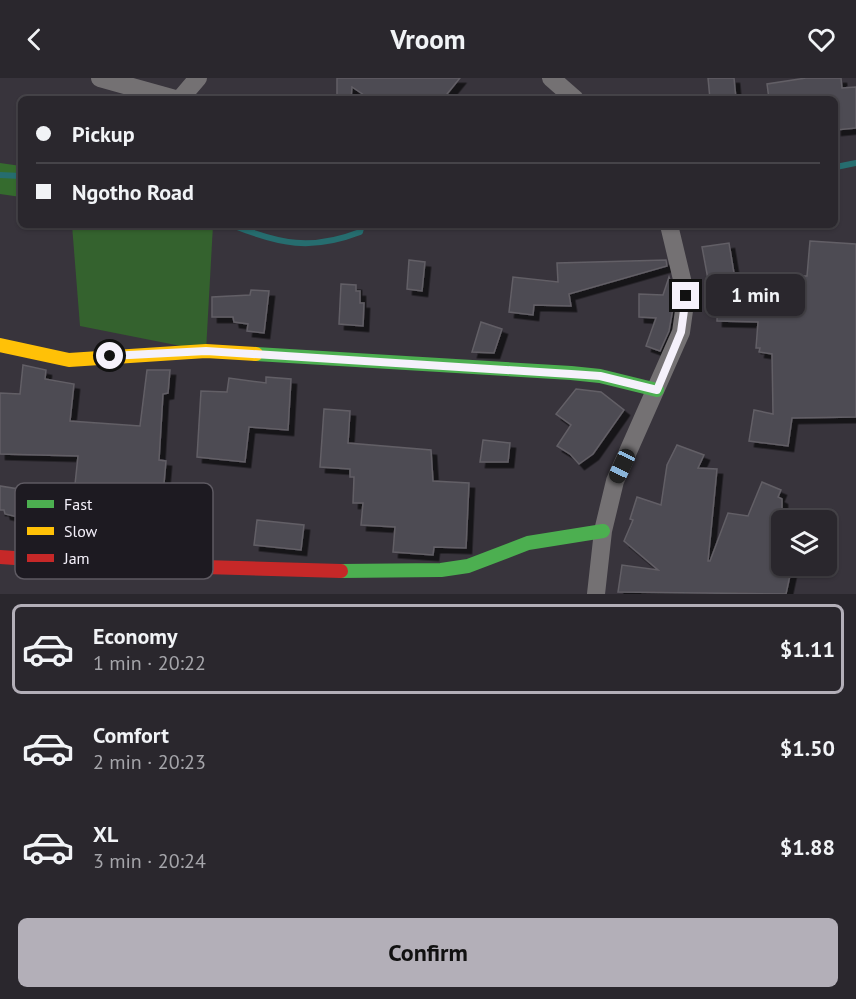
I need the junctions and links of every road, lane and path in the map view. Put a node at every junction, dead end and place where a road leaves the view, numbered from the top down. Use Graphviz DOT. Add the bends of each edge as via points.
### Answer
graph roads {
  1 [pos="100,78"];
  2 [pos="198,78"];
  3 [pos="551,78"];
  4 [pos="164,96"];
  5 [pos="183,96"];
  6 [pos="572,96"];
  7 [pos="670,228"];
  8 [pos="0,345"];
  9 [pos="657,390"];
  10 [pos="603,531"];
  11 [pos="0,556"];
  12 [pos="15,557"];
  13 [pos="213,567"];
  14 [pos="596,594"];
  1 -- 4 [label="street"];
  2 -- 5 [label="street"];
  3 -- 6 [label="street"];
  7 -- 9 [label="street" via="686,296 681,332"];
  8 -- 9 [label="street" via="69,360 206,351 600,376"];
  9 -- 10 [label="street" via="615,481"];
  10 -- 13 [label="street" via="528,543 468,566 441,570"];
  10 -- 14 [label="street"];
  11 -- 12 [label="street"];
}
